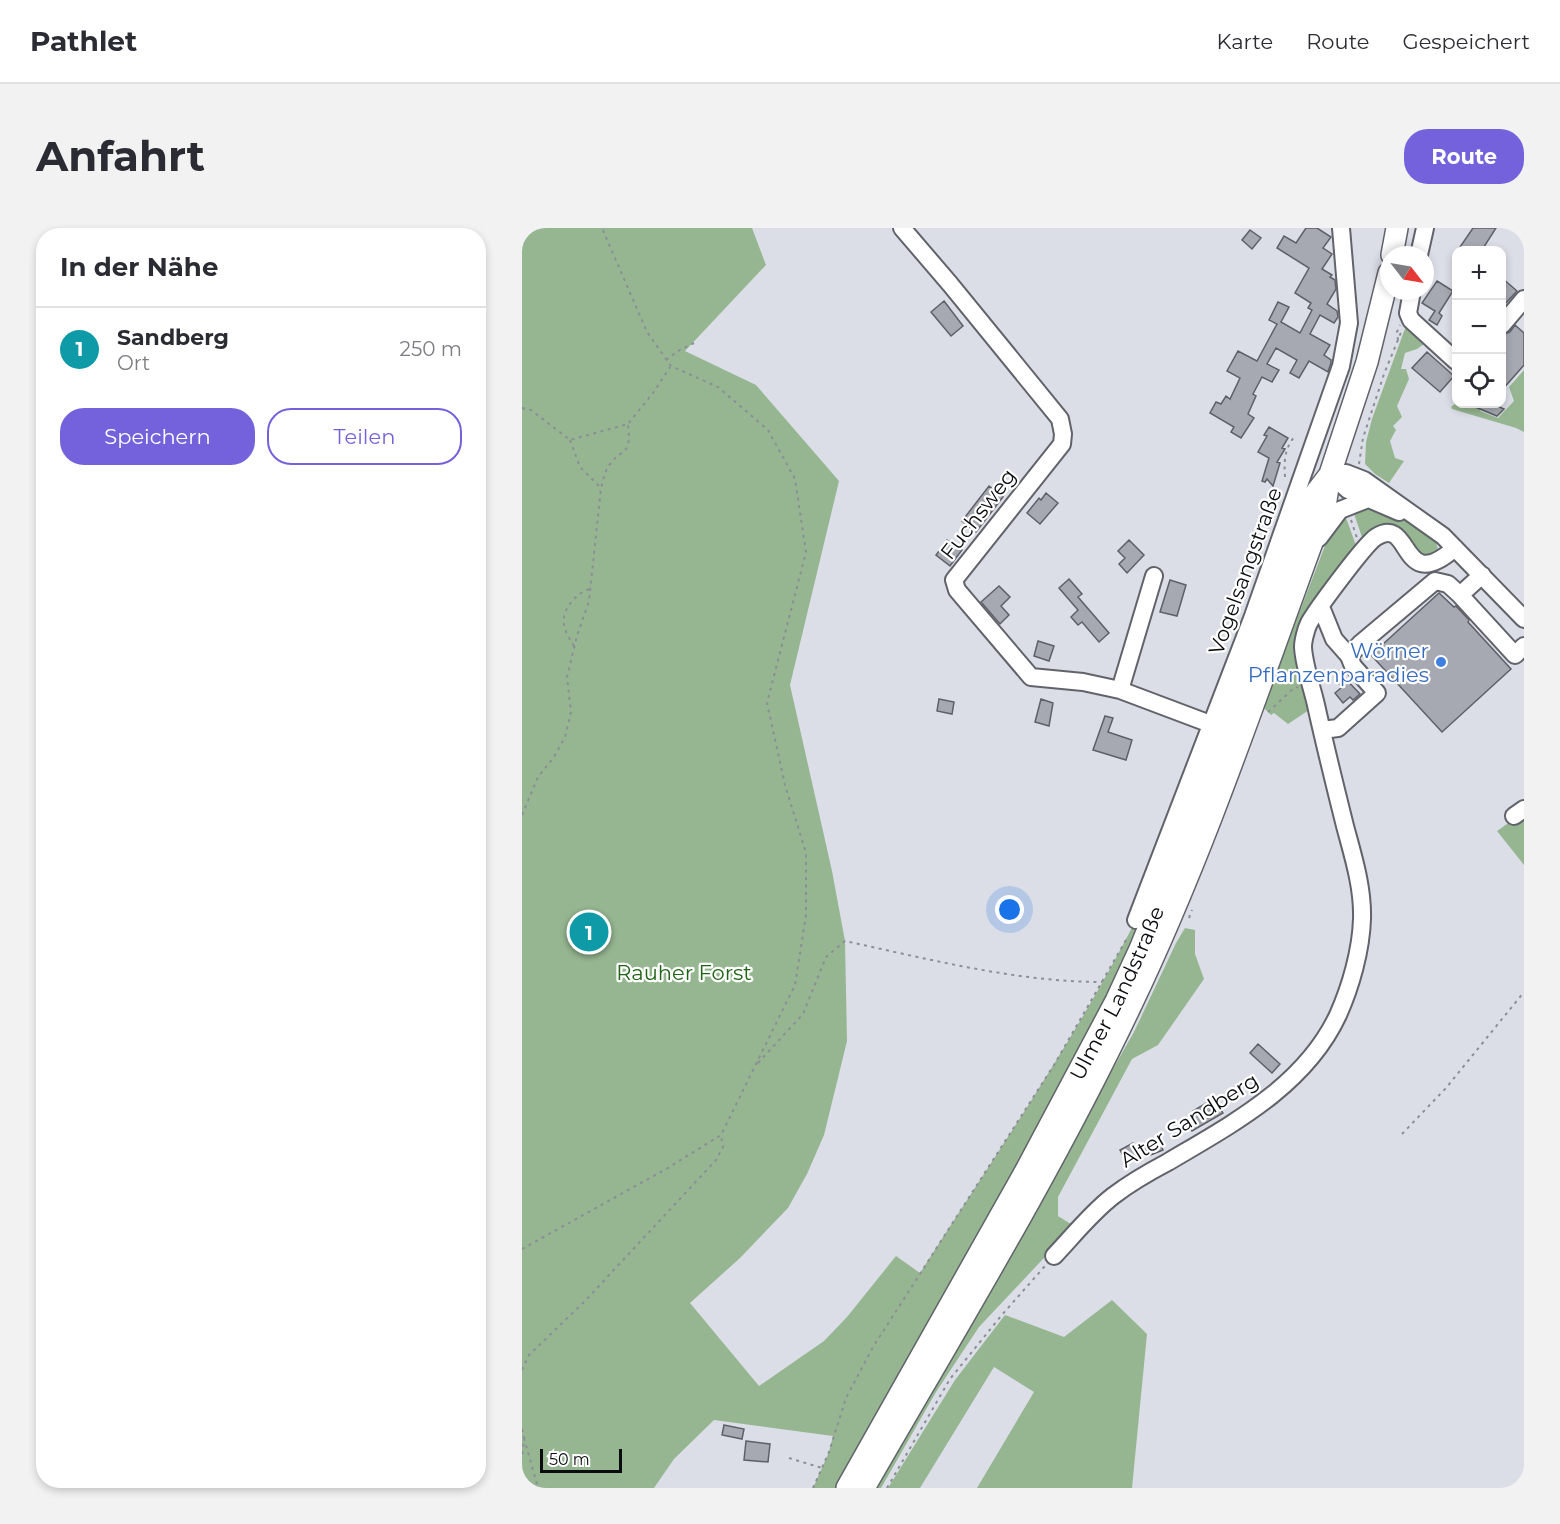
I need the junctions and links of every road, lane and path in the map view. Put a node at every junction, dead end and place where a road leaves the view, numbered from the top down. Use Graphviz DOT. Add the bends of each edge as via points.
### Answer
graph roads {
  1 [pos="602,228"];
  2 [pos="902,228"];
  3 [pos="1341,228"];
  4 [pos="1397,228"];
  5 [pos="1425,228"];
  6 [pos="1394,246"];
  7 [pos="1421,246"];
  8 [pos="1524,299"];
  9 [pos="1382,300"];
  10 [pos="1410,300"];
  11 [pos="1407,316"];
  12 [pos="1506,320"];
  13 [pos="694,344"];
  14 [pos="1452,358"];
  15 [pos="666,360"];
  16 [pos="671,366"];
  17 [pos="522,408"];
  18 [pos="628,424"];
  19 [pos="1296,435"];
  20 [pos="570,440"];
  21 [pos="1330,474"];
  22 [pos="1354,475"];
  23 [pos="1285,477"];
  24 [pos="601,488"];
  25 [pos="1368,499"];
  26 [pos="1347,507"];
  27 [pos="1422,521"];
  28 [pos="1455,548"];
  29 [pos="1364,550"];
  30 [pos="1308,553"];
  31 [pos="1482,575"];
  32 [pos="1154,576"];
  33 [pos="590,589"];
  34 [pos="1460,595"];
  35 [pos="1321,606"];
  36 [pos="1524,619"];
  37 [pos="574,646"];
  38 [pos="1521,655"];
  39 [pos="1349,656"];
  40 [pos="1311,683"];
  41 [pos="1120,690"];
  42 [pos="1263,717"];
  43 [pos="1213,725"];
  44 [pos="1322,730"];
  45 [pos="522,815"];
  46 [pos="1136,920"];
  47 [pos="1102,982"];
  48 [pos="1524,992"];
  49 [pos="756,1065"];
  50 [pos="1402,1134"];
  51 [pos="721,1135"];
  52 [pos="522,1249"];
  53 [pos="1054,1256"];
  54 [pos="522,1370"];
  55 [pos="522,1429"];
  56 [pos="524,1438"];
  57 [pos="522,1457"];
  58 [pos="789,1458"];
  59 [pos="822,1468"];
  60 [pos="538,1488"];
  61 [pos="813,1488"];
  62 [pos="846,1488"];
  63 [pos="864,1488"];
  64 [pos="887,1488"];
  1 -- 15 [label="path" via="647,332"];
  2 -- 41 [label="street, Fuchsweg" via="1060,419 1063,434 1062,444 954,580 957,590 1031,677"];
  3 -- 43 [label="street, Vogelsangstraße" via="1349,323 1345,351"];
  4 -- 6 [label="main road"];
  5 -- 7 [label="street"];
  8 -- 12 [label="street"];
  9 -- 21 [label="main road, Ulmer Landstraße" via="1367,362"];
  10 -- 11 [label="street"];
  11 -- 14 [label="street"];
  11 -- 22 [label="path" via="1384,374"];
  13 -- 15 [label="path"];
  15 -- 16 [label="path"];
  16 -- 18 [label="path"];
  16 -- 49 [label="path" via="718,387 768,430 795,478 806,552 767,702 785,785 806,853 806,915 795,986"];
  17 -- 20 [label="path" via="531,410"];
  18 -- 20 [label="path"];
  18 -- 24 [label="path" via="630,441 625,453 606,470"];
  19 -- 23 [label="path" via="1288,444"];
  20 -- 24 [label="path" via="580,467"];
  21 -- 22 [label="street"];
  21 -- 25 [label="street" via="1348,490"];
  21 -- 30 [label="main road, Ulmer Landstraße" via="1326,505"];
  21 -- 62 [label="main road, Ulmer Landstraße" via="1308,503 1183,844 1116,1001 1019,1184"];
  22 -- 27 [label="street"];
  24 -- 33 [label="path"];
  25 -- 26 [label="street"];
  25 -- 27 [label="street"];
  26 -- 29 [label="path"];
  26 -- 30 [label="street" via="1335,515"];
  27 -- 28 [label="street"];
  28 -- 29 [label="street, Alter Sandberg" via="1442,560 1420,564 1401,540 1387,533 1376,537"];
  28 -- 31 [label="street"];
  29 -- 35 [label="street, Alter Sandberg"];
  30 -- 63 [label="main road, Ulmer Landstraße" via="1184,887 1130,1007 1039,1181"];
  31 -- 34 [label="street"];
  31 -- 36 [label="street"];
  32 -- 41 [label="street"];
  33 -- 37 [label="path"];
  33 -- 37 [label="path" via="569,604 563,618"];
  34 -- 38 [label="street"];
  34 -- 39 [label="street" via="1448,584 1435,581"];
  35 -- 39 [label="street" via="1334,639"];
  35 -- 40 [label="street, Alter Sandberg" via="1308,625 1303,645"];
  37 -- 45 [label="path" via="567,677 571,712 565,737 538,777"];
  39 -- 44 [label="street" via="1377,693 1338,728"];
  40 -- 42 [label="path" via="1294,688"];
  40 -- 44 [label="street, Alter Sandberg"];
  41 -- 43 [label="street, Fuchsweg"];
  43 -- 46 [label="street, Vogelsangstraße"];
  44 -- 53 [label="street, Alter Sandberg" via="1360,884 1362,920 1353,970 1337,1015 1315,1052 1283,1087 1229,1126 1114,1195"];
  46 -- 47 [label="path"];
  47 -- 49 [label="path" via="966,968 845,941 826,957 803,1014"];
  47 -- 59 [label="path" via="1054,1065 873,1347 846,1398"];
  48 -- 50 [label="path" via="1446,1088"];
  49 -- 51 [label="path"];
  51 -- 52 [label="path"];
  51 -- 54 [label="path" via="723,1147 716,1160 585,1301 529,1355"];
  53 -- 64 [label="path" via="950,1379"];
  55 -- 56 [label="path"];
  56 -- 57 [label="path"];
  56 -- 60 [label="path"];
  58 -- 59 [label="path"];
  59 -- 61 [label="path"];
}
